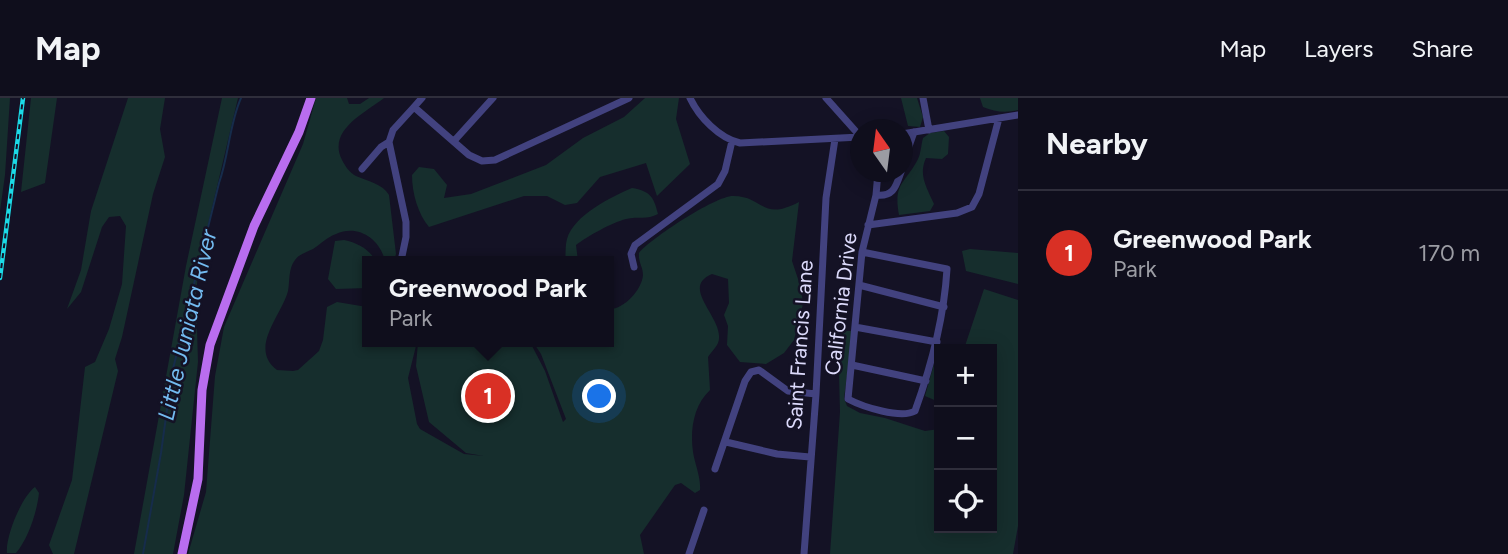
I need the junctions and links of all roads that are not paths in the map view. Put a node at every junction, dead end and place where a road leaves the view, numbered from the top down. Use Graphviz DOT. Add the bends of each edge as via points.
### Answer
graph roads {
  1 [pos="312,98"];
  2 [pos="422,98"];
  3 [pos="493,98"];
  4 [pos="629,98"];
  5 [pos="690,98"];
  6 [pos="826,98"];
  7 [pos="923,98"];
  8 [pos="414,107"];
  9 [pos="1018,115"];
  10 [pos="999,118"];
  11 [pos="850,125"];
  12 [pos="929,130"];
  13 [pos="914,132"];
  14 [pos="913,135"];
  15 [pos="850,137"];
  16 [pos="835,139"];
  17 [pos="454,141"];
  18 [pos="732,141"];
  19 [pos="389,142"];
  20 [pos="362,169"];
  21 [pos="877,182"];
  22 [pos="897,182"];
  23 [pos="876,195"];
  24 [pos="868,225"];
  25 [pos="862,252"];
  26 [pos="402,256"];
  27 [pos="634,267"];
  28 [pos="859,285"];
  29 [pos="944,307"];
  30 [pos="855,327"];
  31 [pos="937,342"];
  32 [pos="852,365"];
  33 [pos="926,381"];
  34 [pos="816,394"];
  35 [pos="726,442"];
  36 [pos="810,457"];
  37 [pos="715,470"];
  38 [pos="704,510"];
  39 [pos="182,554"];
  40 [pos="689,554"];
  41 [pos="804,554"];
  1 -- 39 [label="main road" via="254,226 210,345 202,390 198,479"];
  2 -- 8 [label="street"];
  3 -- 17 [label="street"];
  4 -- 17 [label="street" via="495,160 476,159"];
  5 -- 18 [label="street" via="705,120"];
  6 -- 11 [label="street"];
  7 -- 12 [label="street"];
  8 -- 17 [label="street"];
  8 -- 19 [label="street" via="391,133"];
  9 -- 10 [label="street"];
  10 -- 12 [label="street"];
  10 -- 24 [label="street" via="972,208"];
  12 -- 13 [label="street"];
  13 -- 14 [label="street"];
  15 -- 16 [label="street"];
  16 -- 18 [label="street"];
  16 -- 34 [label="street, Saint Francis Lane" via="826,198"];
  18 -- 27 [label="street" via="719,182 635,245 631,254"];
  19 -- 20 [label="street"];
  19 -- 26 [label="street" via="406,222"];
  21 -- 23 [label="street, California Drive"];
  22 -- 23 [label="street" via="893,192"];
  23 -- 24 [label="street, California Drive"];
  24 -- 25 [label="street, California Drive"];
  25 -- 28 [label="street, California Drive"];
  25 -- 29 [label="street" via="947,269"];
  28 -- 29 [label="street"];
  28 -- 30 [label="street, California Drive"];
  29 -- 31 [label="street"];
  30 -- 31 [label="street"];
  30 -- 32 [label="street, California Drive"];
  31 -- 33 [label="street"];
  32 -- 33 [label="street"];
  32 -- 33 [label="street, California Drive" via="848,399 884,411 906,415 915,411"];
  34 -- 35 [label="street" via="792,393 759,370 751,372"];
  34 -- 36 [label="street, Saint Francis Lane"];
  35 -- 36 [label="street"];
  35 -- 37 [label="street"];
  36 -- 41 [label="street, Saint Francis Lane"];
  38 -- 40 [label="street"];
}
